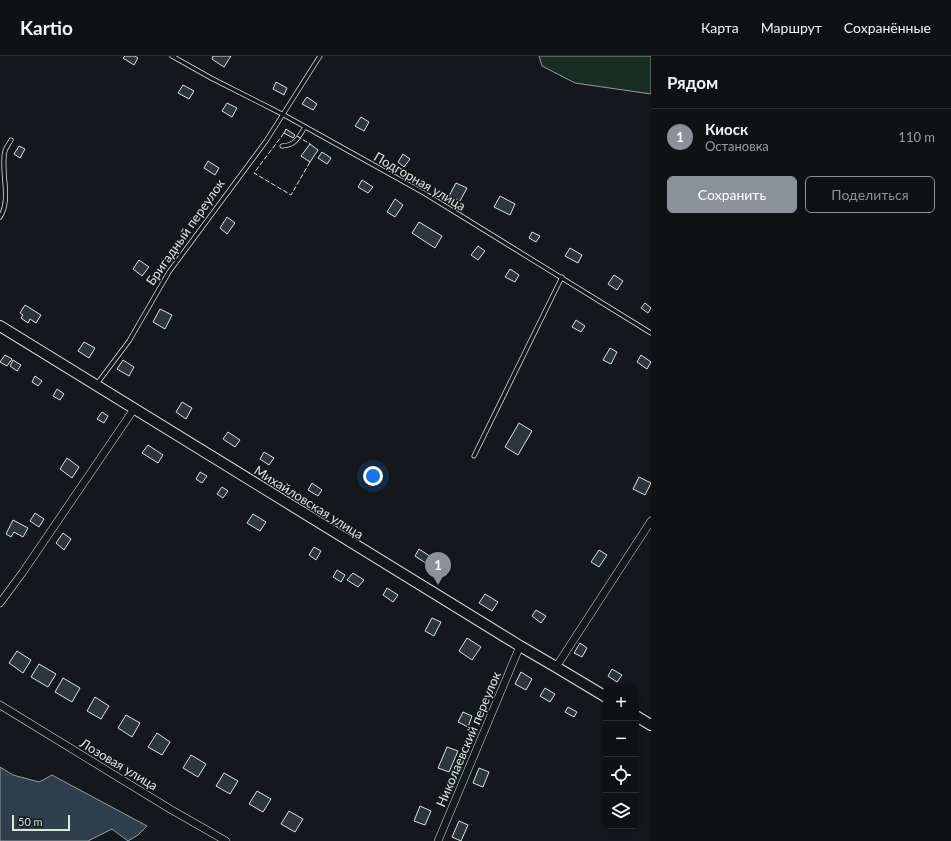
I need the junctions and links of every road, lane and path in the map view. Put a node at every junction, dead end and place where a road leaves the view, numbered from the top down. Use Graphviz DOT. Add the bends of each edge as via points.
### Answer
graph roads {
  1 [pos="172,56"];
  2 [pos="320,56"];
  3 [pos="284,115"];
  4 [pos="305,127"];
  5 [pos="11,140"];
  6 [pos="282,146"];
  7 [pos="0,217"];
  8 [pos="562,277"];
  9 [pos="0,326"];
  10 [pos="651,333"];
  11 [pos="95,386"];
  12 [pos="134,409"];
  13 [pos="474,456"];
  14 [pos="651,521"];
  15 [pos="0,603"];
  16 [pos="520,646"];
  17 [pos="556,666"];
  18 [pos="603,695"];
  19 [pos="0,706"];
  20 [pos="639,718"];
  21 [pos="651,725"];
  22 [pos="226,841"];
  23 [pos="438,841"];
  1 -- 3 [label="lane, Подгорная улица"];
  2 -- 3 [label="lane, Бригадный переулок"];
  3 -- 4 [label="lane, Подгорная улица"];
  3 -- 11 [label="lane, Бригадный переулок" via="169,272 129,341"];
  4 -- 6 [label="lane" via="294,143"];
  4 -- 8 [label="lane, Подгорная улица" via="424,194"];
  5 -- 7 [label="lane" via="4,153 5,203"];
  8 -- 10 [label="lane, Подгорная улица"];
  8 -- 13 [label="lane"];
  9 -- 11 [label="street, Михайловская улица"];
  11 -- 12 [label="street, Михайловская улица"];
  12 -- 15 [label="street"];
  12 -- 16 [label="street, Михайловская улица"];
  14 -- 17 [label="street"];
  16 -- 17 [label="street, Михайловская улица"];
  16 -- 23 [label="street, Николаевский переулок"];
  17 -- 18 [label="street, Михайловская улица"];
  19 -- 22 [label="street, Лозовая улица" via="170,810"];
  20 -- 21 [label="street"];
}
